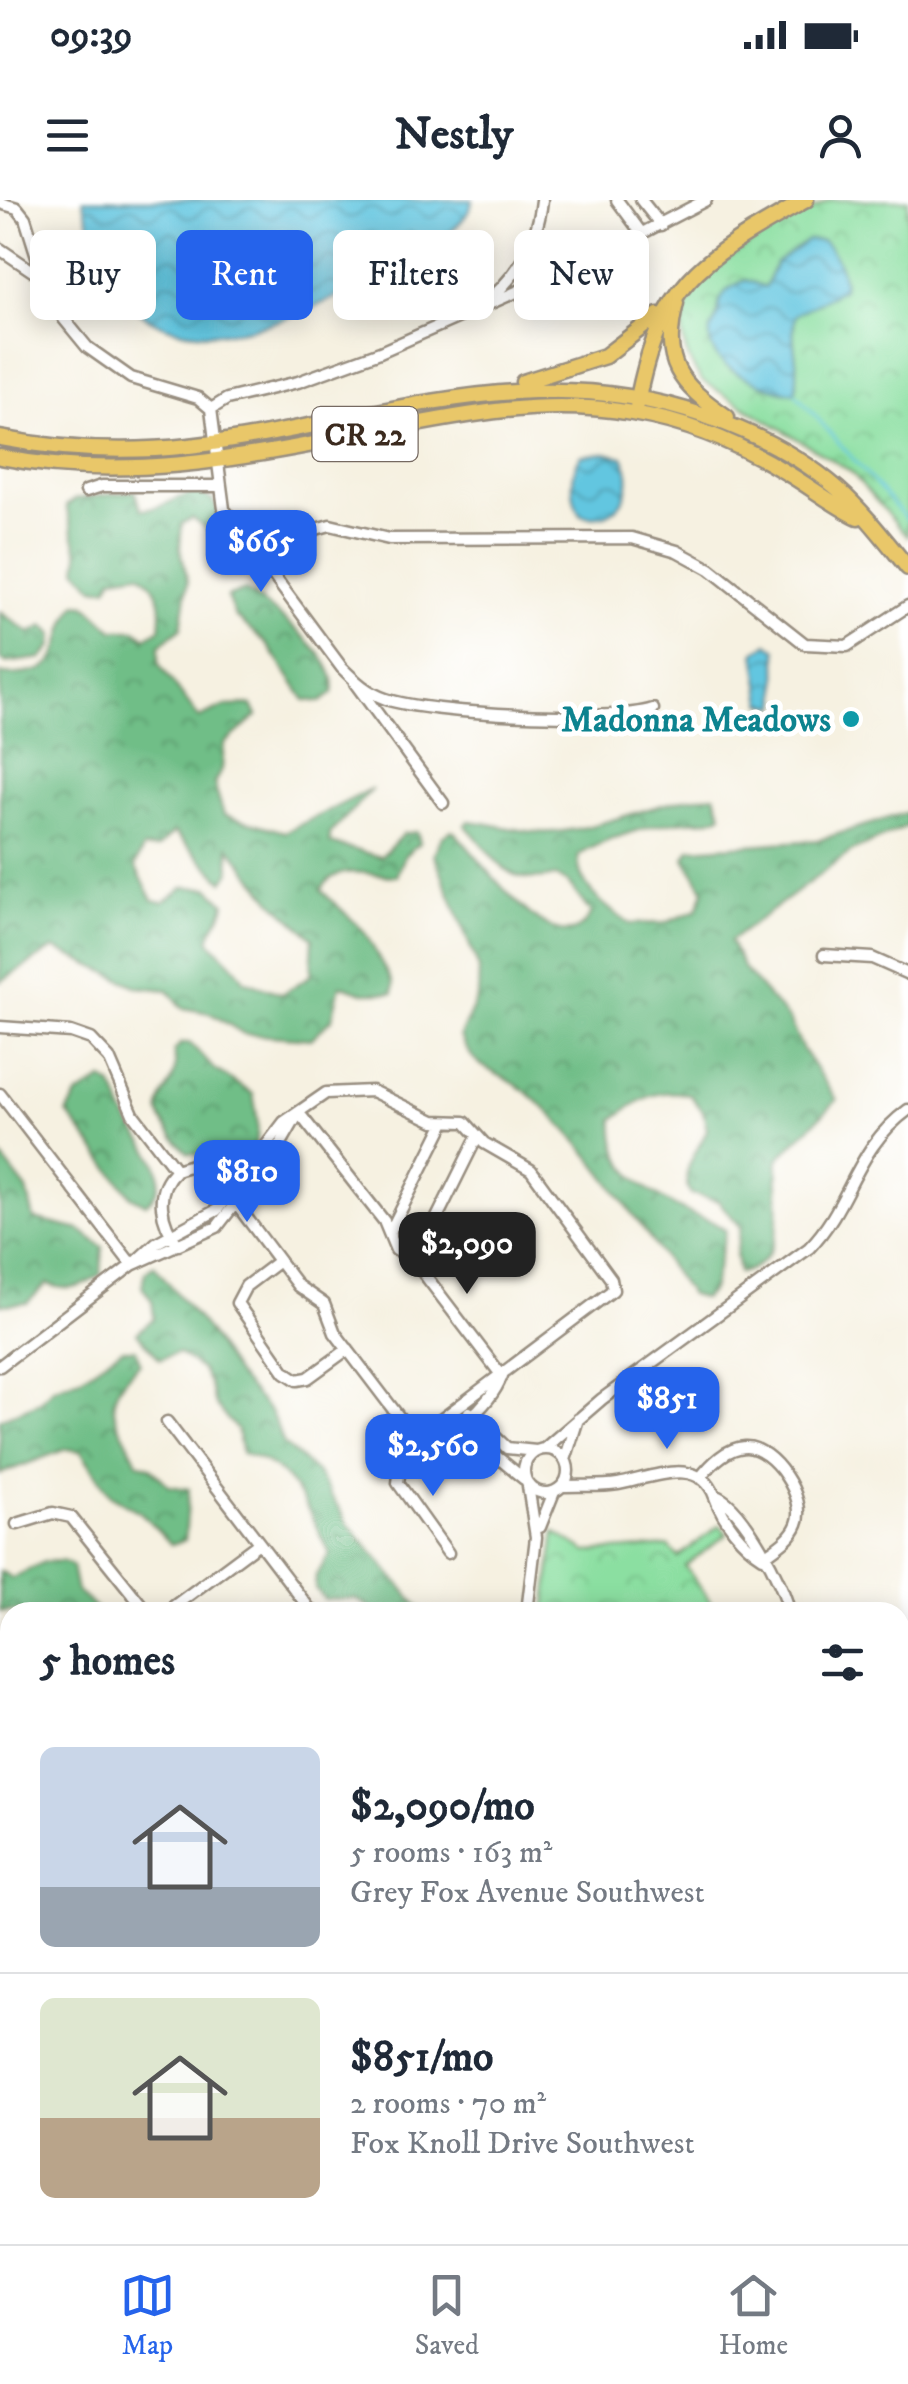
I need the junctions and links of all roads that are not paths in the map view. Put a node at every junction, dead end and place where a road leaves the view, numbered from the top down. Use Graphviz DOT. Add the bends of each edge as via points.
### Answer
graph roads {
  1 [pos="542,200"];
  2 [pos="617,200"];
  3 [pos="641,200"];
  4 [pos="706,200"];
  5 [pos="806,200"];
  6 [pos="0,202"];
  7 [pos="661,225"];
  8 [pos="639,230"];
  9 [pos="649,231"];
  10 [pos="30,234"];
  11 [pos="0,249"];
  12 [pos="30,266"];
  13 [pos="679,290"];
  14 [pos="494,292"];
  15 [pos="669,304"];
  16 [pos="65,320"];
  17 [pos="450,320"];
  18 [pos="488,392"];
  19 [pos="638,397"];
  20 [pos="211,410"];
  21 [pos="635,413"];
  22 [pos="748,432"];
  23 [pos="0,438"];
  24 [pos="217,452"];
  25 [pos="0,457"];
  26 [pos="219,486"];
  27 [pos="86,491"];
  28 [pos="864,520"];
  29 [pos="261,561"];
  30 [pos="908,568"];
  31 [pos="908,606"];
  32 [pos="352,678"];
  33 [pos="653,709"];
  34 [pos="443,803"];
  35 [pos="824,955"];
  36 [pos="908,974"];
  37 [pos="0,1027"];
  38 [pos="0,1094"];
  39 [pos="908,1110"];
  40 [pos="299,1113"];
  41 [pos="444,1124"];
  42 [pos="477,1137"];
  43 [pos="176,1170"];
  44 [pos="234,1200"];
  45 [pos="390,1232"];
  46 [pos="175,1241"];
  47 [pos="279,1261"];
  48 [pos="415,1262"];
  49 [pos="132,1266"];
  50 [pos="348,1349"];
  51 [pos="0,1366"];
  52 [pos="502,1376"];
  53 [pos="460,1408"];
  54 [pos="468,1417"];
  55 [pos="578,1418"];
  56 [pos="167,1422"];
  57 [pos="418,1442"];
  58 [pos="540,1450"];
  59 [pos="566,1462"];
  60 [pos="700,1478"];
  61 [pos="526,1482"];
  62 [pos="590,1485"];
  63 [pos="558,1489"];
  64 [pos="17,1524"];
  65 [pos="536,1537"];
  66 [pos="259,1544"];
  67 [pos="448,1553"];
  68 [pos="763,1557"];
  69 [pos="139,1602"];
  70 [pos="180,1602"];
  71 [pos="304,1602"];
  72 [pos="528,1602"];
  73 [pos="787,1602"];
  1 -- 14 [label="street" via="524,258"];
  2 -- 8 [label="street"];
  3 -- 7 [label="street"];
  4 -- 7 [label="street"];
  5 -- 13 [label="main road" via="720,251"];
  6 -- 10 [label="street" via="25,218"];
  7 -- 9 [label="street"];
  11 -- 12 [label="street"];
  13 -- 15 [label="main road"];
  13 -- 22 [label="main road" via="668,338 676,368 699,398"];
  15 -- 18 [label="main road" via="606,356"];
  15 -- 19 [label="main road" via="649,346"];
  16 -- 20 [label="street" via="96,356 131,378 198,398"];
  17 -- 20 [label="street" via="355,362 227,399"];
  18 -- 19 [label="main road, CR 22" via="568,388"];
  18 -- 24 [label="main road, CR 22"];
  19 -- 21 [label="main road"];
  19 -- 22 [label="main road, CR 22"];
  20 -- 24 [label="street"];
  21 -- 24 [label="main road, CR 22" via="564,406 494,410"];
  21 -- 28 [label="main road, CR 22" via="750,452"];
  22 -- 28 [label="main road, CR 22" via="832,484"];
  23 -- 24 [label="main road, CR 22"];
  24 -- 25 [label="main road, CR 22" via="112,468"];
  24 -- 26 [label="street"];
  26 -- 27 [label="street"];
  26 -- 29 [label="street" via="230,520"];
  28 -- 30 [label="main road, CR 22"];
  29 -- 31 [label="street" via="296,535 330,525 389,540 632,538 710,569 805,644 847,646"];
  29 -- 32 [label="street"];
  32 -- 33 [label="street" via="374,694 420,706 612,717"];
  32 -- 34 [label="street"];
  35 -- 36 [label="street" via="872,958"];
  37 -- 43 [label="street" via="91,1039 110,1058 132,1114"];
  38 -- 49 [label="street"];
  39 -- 55 [label="street" via="868,1148 810,1248"];
  40 -- 41 [label="street" via="326,1093 359,1088"];
  40 -- 44 [label="street"];
  40 -- 45 [label="street"];
  41 -- 42 [label="street" via="465,1122"];
  41 -- 45 [label="street"];
  42 -- 48 [label="street"];
  42 -- 52 [label="street" via="531,1170 614,1286"];
  43 -- 44 [label="street" via="201,1168"];
  43 -- 46 [label="street" via="162,1193"];
  44 -- 46 [label="street" via="218,1227"];
  44 -- 47 [label="street"];
  45 -- 48 [label="street" via="396,1250"];
  46 -- 49 [label="street" via="142,1253"];
  47 -- 50 [label="street" via="324,1304"];
  47 -- 50 [label="street" via="246,1286 237,1303 285,1372 308,1378"];
  48 -- 52 [label="street"];
  49 -- 51 [label="street"];
  50 -- 57 [label="street"];
  52 -- 53 [label="street"];
  52 -- 54 [label="street" via="497,1390"];
  53 -- 54 [label="street"];
  53 -- 57 [label="street"];
  54 -- 57 [label="street"];
  54 -- 58 [label="street" via="507,1448"];
  54 -- 61 [label="street" via="475,1439"];
  55 -- 58 [label="street"];
  55 -- 59 [label="street"];
  56 -- 66 [label="street"];
  57 -- 67 [label="street" via="401,1460 398,1483"];
  58 -- 59 [label="street"];
  58 -- 61 [label="street" via="524,1466"];
  59 -- 62 [label="street"];
  59 -- 63 [label="street"];
  60 -- 62 [label="street" via="680,1471"];
  60 -- 68 [label="street" via="724,1498"];
  60 -- 68 [label="street" via="742,1447 771,1460 797,1498 799,1517 792,1533"];
  61 -- 63 [label="street" via="539,1493"];
  61 -- 65 [label="street"];
  62 -- 63 [label="street"];
  63 -- 65 [label="street"];
  64 -- 69 [label="street" via="53,1513 71,1517"];
  65 -- 72 [label="street"];
  66 -- 70 [label="street"];
  66 -- 71 [label="street"];
  68 -- 73 [label="street"];
}
